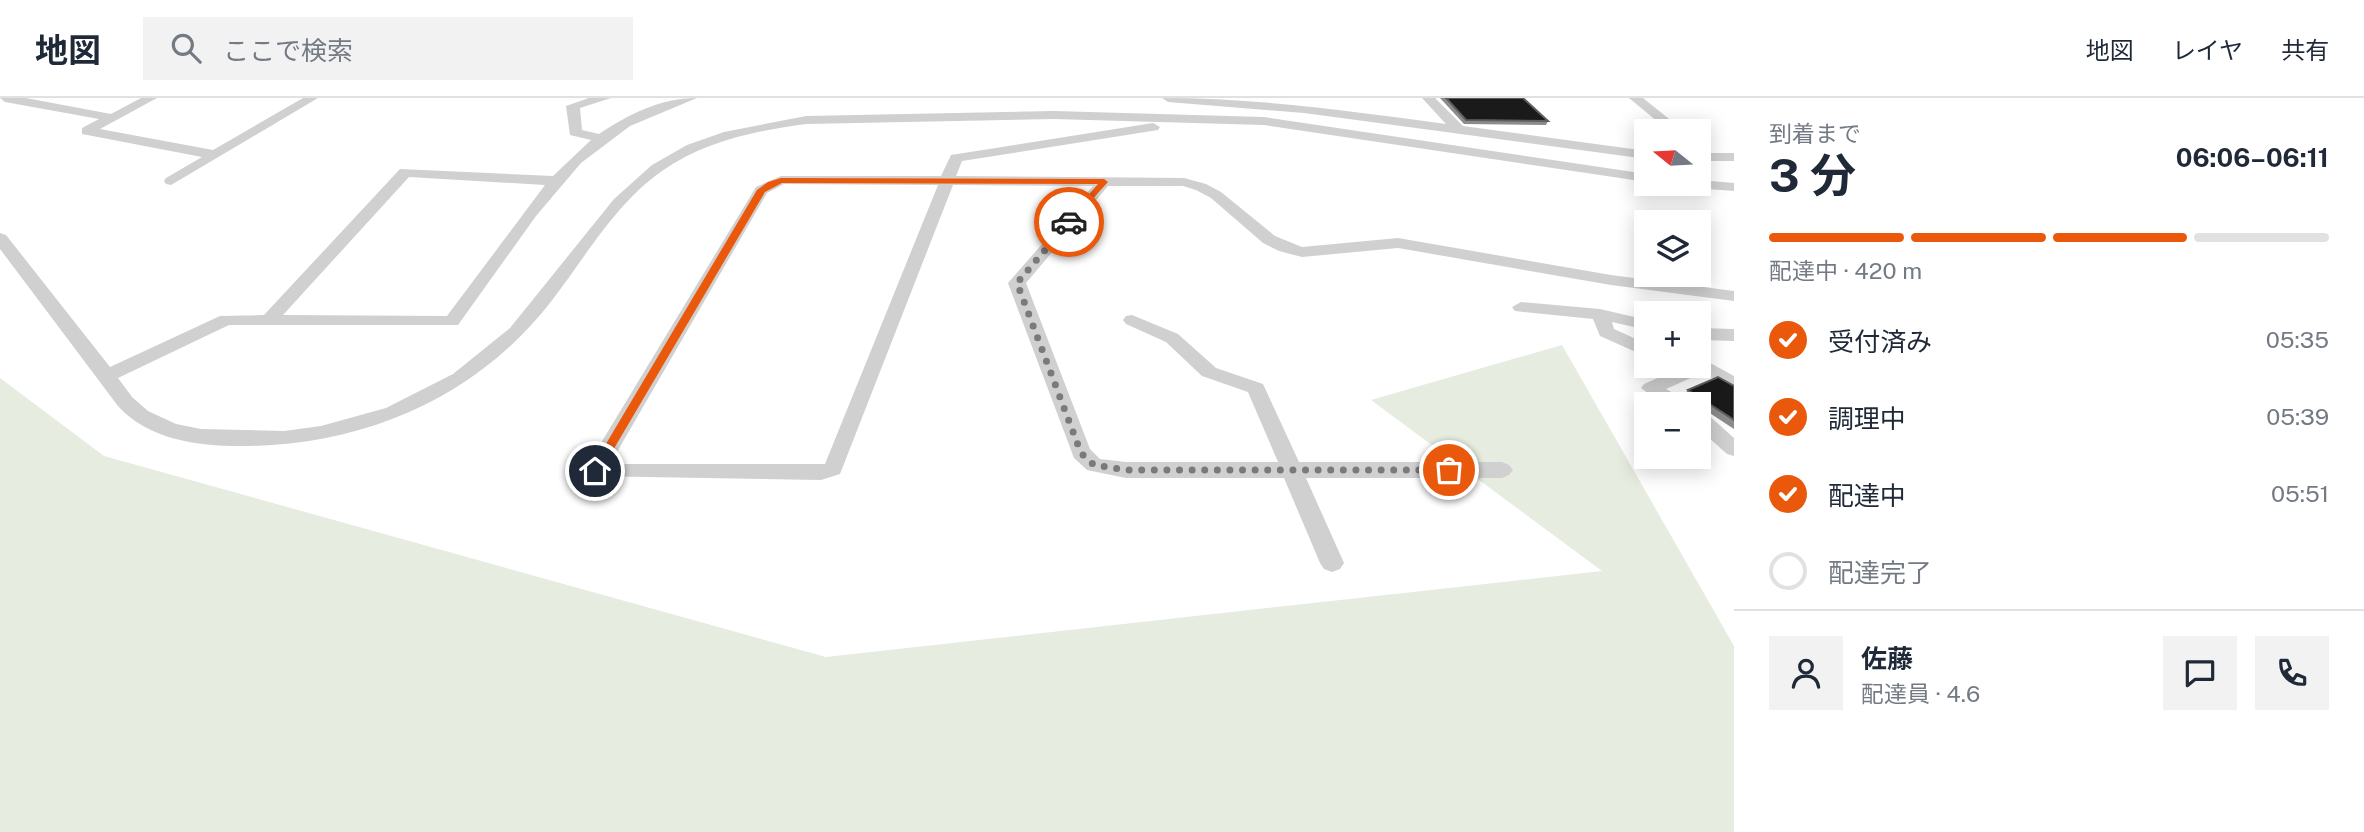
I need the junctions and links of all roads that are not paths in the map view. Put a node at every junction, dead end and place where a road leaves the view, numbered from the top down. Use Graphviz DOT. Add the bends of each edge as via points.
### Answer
graph roads {
  1 [pos="5,98"];
  2 [pos="151,98"];
  3 [pos="281,98"];
  4 [pos="605,98"];
  5 [pos="691,98"];
  6 [pos="1168,98"];
  7 [pos="1428,98"];
  8 [pos="1635,98"];
  9 [pos="308,100"];
  10 [pos="1150,117"];
  11 [pos="113,118"];
  12 [pos="1662,119"];
  13 [pos="1460,131"];
  14 [pos="603,139"];
  15 [pos="1634,153"];
  16 [pos="214,155"];
  17 [pos="1712,155"];
  18 [pos="1734,157"];
  19 [pos="1634,176"];
  20 [pos="171,181"];
  21 [pos="556,181"];
  22 [pos="946,182"];
  23 [pos="1104,182"];
  24 [pos="1712,185"];
  25 [pos="1734,187"];
  26 [pos="0,238"];
  27 [pos="1734,296"];
  28 [pos="1521,307"];
  29 [pos="1600,314"];
  30 [pos="270,320"];
  31 [pos="1132,320"];
  32 [pos="1634,322"];
  33 [pos="1711,334"];
  34 [pos="1734,335"];
  35 [pos="1634,345"];
  36 [pos="1711,370"];
  37 [pos="108,375"];
  38 [pos="1668,378"];
  39 [pos="1734,385"];
  40 [pos="1658,392"];
  41 [pos="1711,429"];
  42 [pos="1734,449"];
  43 [pos="1291,470"];
  44 [pos="1502,470"];
  45 [pos="1332,563"];
  1 -- 11 [label="street"];
  2 -- 11 [label="street"];
  3 -- 9 [label="street"];
  4 -- 14 [label="street" via="573,106 575,132"];
  5 -- 14 [label="street" via="624,123"];
  6 -- 13 [label="street" via="1293,107"];
  7 -- 13 [label="street"];
  8 -- 12 [label="street"];
  9 -- 16 [label="street"];
  10 -- 19 [label="street" via="1264,121"];
  10 -- 22 [label="street" via="1153,127 956,158"];
  10 -- 37 [label="street" via="863,113 750,129 700,144 668,160 630,191 517,332 489,356 417,402 322,432 267,440 214,439 168,430 129,406"];
  11 -- 16 [label="street" via="87,131"];
  13 -- 15 [label="street"];
  14 -- 21 [label="street"];
  16 -- 20 [label="street"];
  17 -- 18 [label="street"];
  21 -- 30 [label="street" via="405,172"];
  21 -- 30 [label="street" via="452,321"];
  22 -- 22 [label="street" via="781,180 761,190 595,471 833,469"];
  22 -- 23 [label="street"];
  23 -- 27 [label="street" via="1196,184 1220,197 1261,236 1290,250 1398,243"];
  23 -- 43 [label="street" via="1017,283 1081,453 1107,469"];
  24 -- 25 [label="street"];
  26 -- 37 [label="street"];
  28 -- 29 [label="street"];
  29 -- 32 [label="street"];
  29 -- 35 [label="street" via="1606,332"];
  30 -- 37 [label="street" via="226,320"];
  31 -- 43 [label="street" via="1172,338 1209,372 1256,388"];
  33 -- 34 [label="street"];
  36 -- 39 [label="street"];
  38 -- 40 [label="street" via="1651,388"];
  41 -- 42 [label="street"];
  43 -- 44 [label="street"];
  43 -- 45 [label="street"];
}
